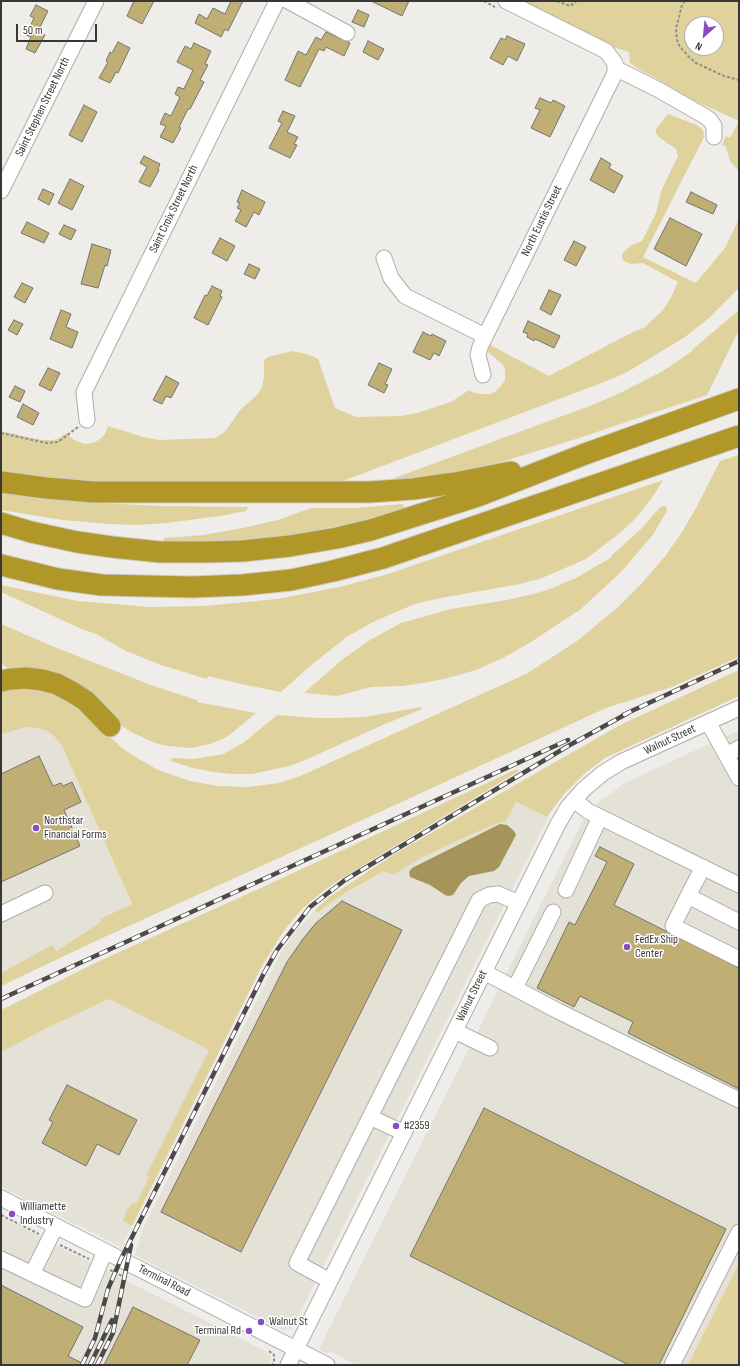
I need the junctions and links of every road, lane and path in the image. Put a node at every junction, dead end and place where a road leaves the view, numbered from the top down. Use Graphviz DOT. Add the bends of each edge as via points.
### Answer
graph roads {
  1 [pos="96,1"];
  2 [pos="277,1"];
  3 [pos="288,1"];
  4 [pos="484,1"];
  5 [pos="557,1"];
  6 [pos="577,1"];
  7 [pos="685,1"];
  8 [pos="502,4"];
  9 [pos="347,33"];
  10 [pos="615,68"];
  11 [pos="739,80"];
  12 [pos="714,137"];
  13 [pos="1,191"];
  14 [pos="384,258"];
  15 [pos="485,336"];
  16 [pos="483,375"];
  17 [pos="739,399"];
  18 [pos="87,420"];
  19 [pos="1,433"];
  20 [pos="739,436"];
  21 [pos="585,454"];
  22 [pos="1,482"];
  23 [pos="1,523"];
  24 [pos="1,565"];
  25 [pos="1,681"];
  26 [pos="739,708"];
  27 [pos="708,722"];
  28 [pos="110,726"];
  29 [pos="732,752"];
  30 [pos="739,778"];
  31 [pos="574,800"];
  32 [pos="600,817"];
  33 [pos="703,867"];
  34 [pos="739,885"];
  35 [pos="566,890"];
  36 [pos="45,893"];
  37 [pos="688,896"];
  38 [pos="519,903"];
  39 [pos="553,912"];
  40 [pos="1,914"];
  41 [pos="739,922"];
  42 [pos="739,959"];
  43 [pos="484,972"];
  44 [pos="515,988"];
  45 [pos="455,1031"];
  46 [pos="490,1048"];
  47 [pos="739,1100"];
  48 [pos="370,1117"];
  49 [pos="404,1133"];
  50 [pos="1,1198"];
  51 [pos="1,1215"];
  52 [pos="56,1226"];
  53 [pos="739,1232"];
  54 [pos="50,1240"];
  55 [pos="105,1251"];
  56 [pos="1,1259"];
  57 [pos="100,1265"];
  58 [pos="32,1274"];
  59 [pos="131,1280"];
  60 [pos="330,1281"];
  61 [pos="296,1349"];
  62 [pos="268,1350"];
  63 [pos="272,1365"];
  64 [pos="288,1365"];
  65 [pos="327,1365"];
  66 [pos="672,1365"];
  1 -- 13 [label="street, Saint Stephen Street North"];
  2 -- 18 [label="street, Saint Croix Street North" via="84,392"];
  3 -- 9 [label="street"];
  4 -- 8 [label="path"];
  5 -- 6 [label="path" via="570,6"];
  7 -- 11 [label="path" via="676,29 680,47 696,63"];
  8 -- 10 [label="street" via="606,51 615,63"];
  10 -- 12 [label="street" via="706,117 714,126"];
  10 -- 15 [label="street, North Eustis Street"];
  14 -- 15 [label="street" via="391,278 405,296"];
  15 -- 16 [label="street, North Eustis Street" via="478,355"];
  17 -- 21 [label="highway"];
  18 -- 19 [label="path" via="58,442 46,443"];
  20 -- 24 [label="highway" via="383,558 291,580 242,586 144,587 58,579"];
  21 -- 22 [label="highway" via="455,483 370,492 93,492"];
  21 -- 23 [label="highway" via="478,496 371,530 290,546 221,552 160,552 77,542"];
  25 -- 28 [label="highway" via="26,678 57,684 86,701"];
  26 -- 27 [label="street, Walnut Street"];
  27 -- 29 [label="street"];
  27 -- 31 [label="street, Walnut Street" via="621,762 603,773"];
  29 -- 30 [label="street"];
  31 -- 32 [label="street"];
  31 -- 38 [label="street, Walnut Street" via="558,824"];
  32 -- 33 [label="street"];
  32 -- 35 [label="street"];
  33 -- 34 [label="street"];
  33 -- 37 [label="street"];
  36 -- 40 [label="street"];
  37 -- 41 [label="street"];
  37 -- 42 [label="street" via="673,926"];
  38 -- 43 [label="street, Walnut Street"];
  38 -- 48 [label="street" via="498,894 479,900"];
  39 -- 44 [label="street"];
  43 -- 44 [label="street"];
  43 -- 45 [label="street, Walnut Street"];
  44 -- 47 [label="street"];
  45 -- 46 [label="street"];
  45 -- 49 [label="street, Walnut Street"];
  48 -- 49 [label="street"];
  48 -- 60 [label="street" via="297,1263"];
  49 -- 60 [label="street, Walnut Street"];
  50 -- 52 [label="street, Terminal Road"];
  51 -- 54 [label="path"];
  52 -- 54 [label="street"];
  52 -- 55 [label="street, Terminal Road"];
  53 -- 66 [label="street"];
  54 -- 57 [label="path"];
  54 -- 58 [label="street"];
  55 -- 57 [label="street"];
  55 -- 61 [label="street, Terminal Road"];
  56 -- 58 [label="street"];
  57 -- 58 [label="street" via="85,1299"];
  57 -- 59 [label="path"];
  60 -- 61 [label="street, Walnut Street"];
  61 -- 64 [label="street, Walnut Street"];
  61 -- 65 [label="street, Terminal Road"];
  62 -- 63 [label="path" via="274,1355"];
}
